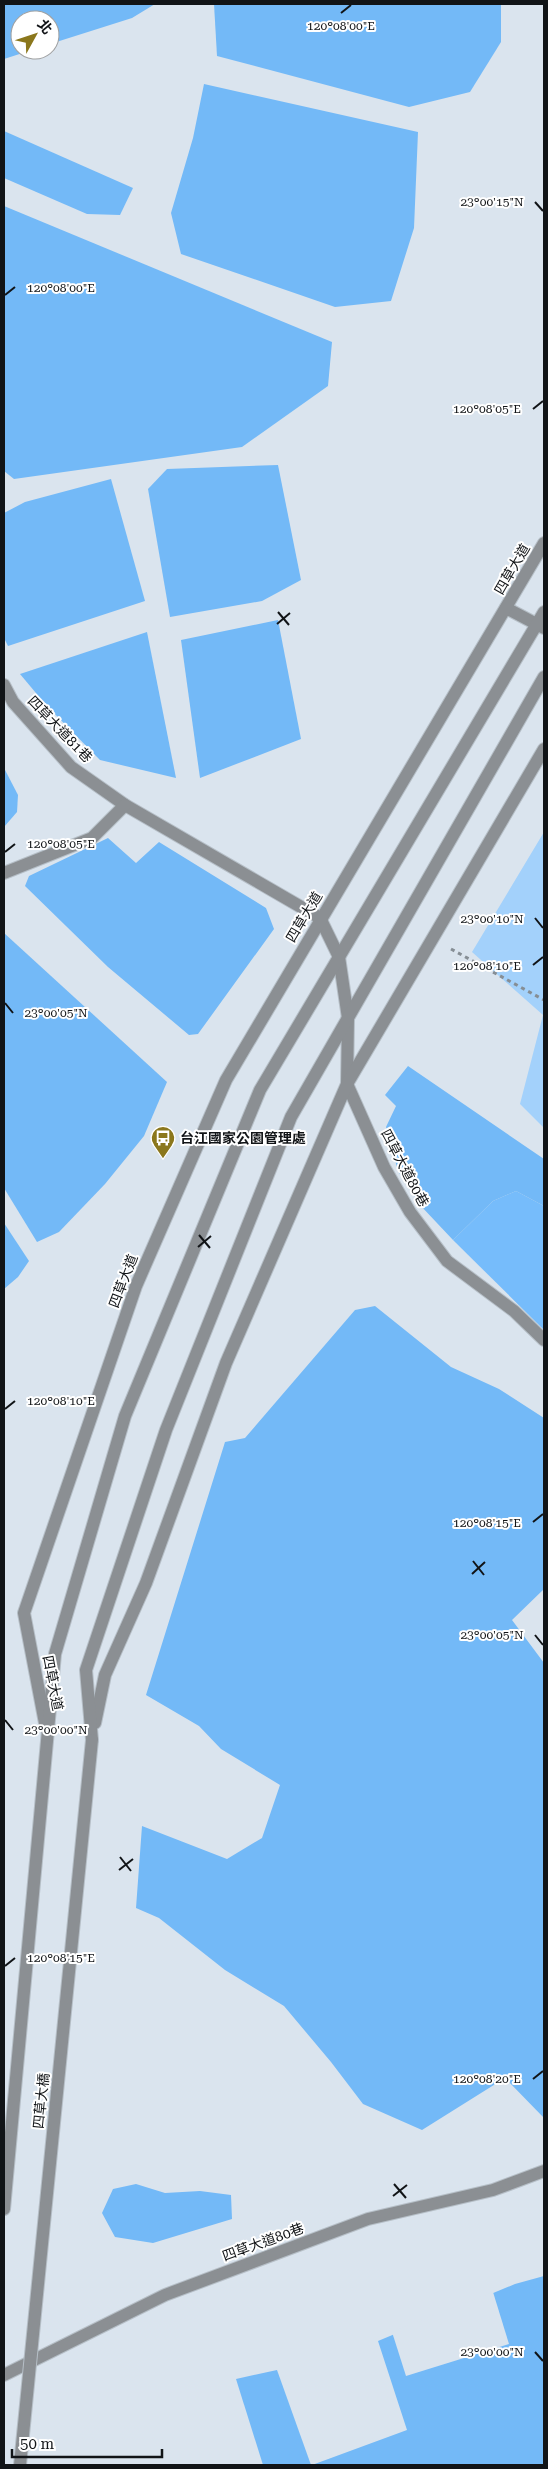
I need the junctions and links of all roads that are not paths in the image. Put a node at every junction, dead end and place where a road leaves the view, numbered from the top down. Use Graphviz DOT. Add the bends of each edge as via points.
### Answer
graph roads {
  1 [pos="544,544"];
  2 [pos="506,608"];
  3 [pos="544,612"];
  4 [pos="541,626"];
  5 [pos="544,677"];
  6 [pos="4,685"];
  7 [pos="544,749"];
  8 [pos="125,805"];
  9 [pos="4,873"];
  10 [pos="320,918"];
  11 [pos="339,957"];
  12 [pos="348,1018"];
  13 [pos="347,1084"];
  14 [pos="544,1340"];
  15 [pos="49,1740"];
  16 [pos="92,1740"];
  17 [pos="544,2170"];
  18 [pos="4,2210"];
  19 [pos="4,2375"];
  20 [pos="20,2465"];
  1 -- 2 [label="street, 四草大道"];
  2 -- 4 [label="street"];
  2 -- 10 [label="street, 四草大道"];
  3 -- 4 [label="street, 四草大道"];
  4 -- 11 [label="street, 四草大道"];
  5 -- 12 [label="street"];
  6 -- 8 [label="street, 四草大道81巷" via="13,702 71,767"];
  7 -- 13 [label="street"];
  8 -- 9 [label="street" via="92,838"];
  8 -- 10 [label="street, 四草大道81巷"];
  10 -- 11 [label="street, 四草大道80巷"];
  10 -- 15 [label="street, 四草大道" via="226,1080 136,1286 36,1576 24,1613"];
  11 -- 12 [label="street, 四草大道80巷"];
  11 -- 15 [label="street, 四草大道" via="260,1090 126,1416 56,1654"];
  12 -- 13 [label="street, 四草大道80巷"];
  12 -- 16 [label="street" via="291,1117 166,1430 86,1670"];
  13 -- 14 [label="street, 四草大道80巷" via="384,1167 410,1212 447,1261 514,1311"];
  13 -- 16 [label="street" via="226,1364 146,1583 105,1675"];
  15 -- 18 [label="street, 四草大橋"];
  16 -- 20 [label="street, 四草大橋, bridge"];
  17 -- 19 [label="street, 四草大道80巷" via="493,2190 368,2219 174,2291"];
}
